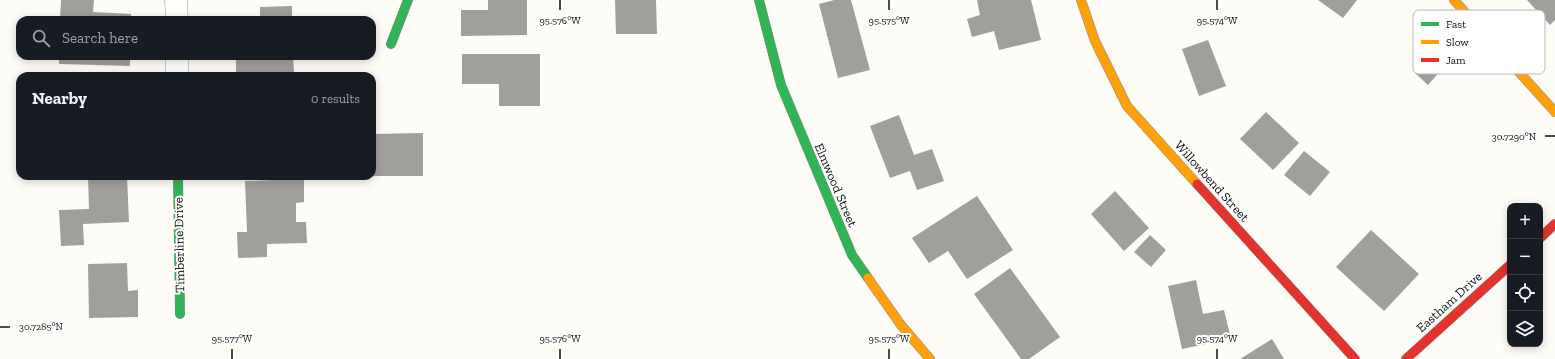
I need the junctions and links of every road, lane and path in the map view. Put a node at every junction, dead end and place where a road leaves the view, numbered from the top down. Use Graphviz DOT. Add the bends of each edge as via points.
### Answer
graph roads {
  1 [pos="176,0"];
  2 [pos="408,0"];
  3 [pos="759,0"];
  4 [pos="1081,0"];
  5 [pos="1454,0"];
  6 [pos="1463,10"];
  7 [pos="177,16"];
  8 [pos="391,44"];
  9 [pos="177,60"];
  10 [pos="177,72"];
  11 [pos="1521,74"];
  12 [pos="1555,112"];
  13 [pos="178,180"];
  14 [pos="1555,224"];
  15 [pos="1543,235"];
  16 [pos="1507,268"];
  17 [pos="180,314"];
  18 [pos="930,359"];
  19 [pos="1355,359"];
  20 [pos="1406,359"];
  1 -- 7 [label="street"];
  2 -- 8 [label="street"];
  3 -- 18 [label="street, Elmwood Street" via="781,85 852,256 901,326"];
  4 -- 19 [label="street, Willowbend Street" via="1095,41 1127,106"];
  5 -- 6 [label="street"];
  9 -- 10 [label="street"];
  11 -- 12 [label="street"];
  13 -- 17 [label="street, Timberline Drive"];
  14 -- 15 [label="street"];
  16 -- 20 [label="street, Eastham Drive"];
}
